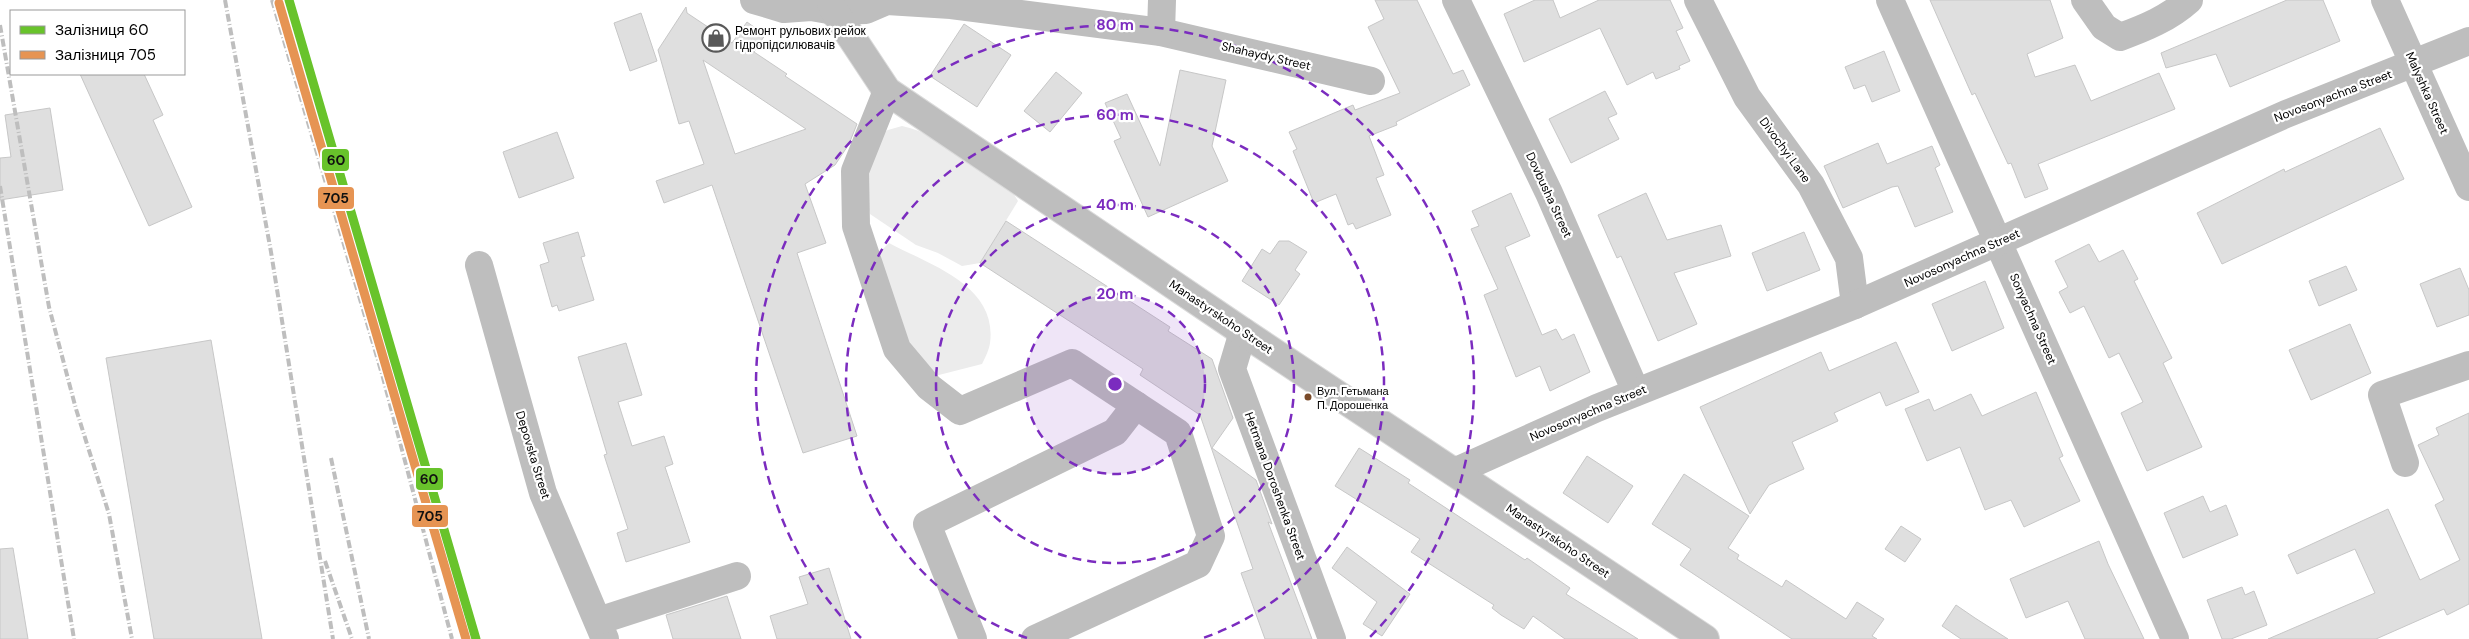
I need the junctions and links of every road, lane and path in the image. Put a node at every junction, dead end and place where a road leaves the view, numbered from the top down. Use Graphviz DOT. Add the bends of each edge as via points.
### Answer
graph roads {
  1 [pos="754,0"];
  2 [pos="1162,0"];
  3 [pos="1456,0"];
  4 [pos="1698,0"];
  5 [pos="1890,0"];
  6 [pos="2085,0"];
  7 [pos="2189,0"];
  8 [pos="2385,0"];
  9 [pos="832,5"];
  10 [pos="1161,32"];
  11 [pos="2469,40"];
  12 [pos="2414,64"];
  13 [pos="1371,81"];
  14 [pos="887,92"];
  15 [pos="2469,186"];
  16 [pos="1998,242"];
  17 [pos="480,265"];
  18 [pos="1854,305"];
  19 [pos="1243,332"];
  20 [pos="2469,365"];
  21 [pos="1636,392"];
  22 [pos="1136,405"];
  23 [pos="2405,463"];
  24 [pos="1454,472"];
  25 [pos="737,576"];
  26 [pos="602,630"];
  27 [pos="973,639"];
  28 [pos="1035,639"];
  29 [pos="1332,639"];
  30 [pos="1705,639"];
  31 [pos="2175,639"];
  1 -- 9 [label="street" via="784,9"];
  2 -- 10 [label="street"];
  3 -- 21 [label="street, Dovbusha Street" via="1549,193"];
  4 -- 18 [label="street, Divochyi Lane" via="1747,97 1811,185 1849,258"];
  5 -- 16 [label="street, Sonyachna Street"];
  6 -- 7 [label="street" via="2104,27 2120,37 2142,30 2174,13"];
  8 -- 12 [label="street, Malyshka Street"];
  9 -- 10 [label="street, Shahaydy Street" via="866,10 887,1 942,5"];
  9 -- 14 [label="street, Manastyrskoho Street"];
  10 -- 13 [label="street, Shahaydy Street"];
  11 -- 12 [label="street, Novosonyachna Street"];
  12 -- 15 [label="street, Malyshka Street"];
  12 -- 16 [label="street, Novosonyachna Street" via="2286,114"];
  14 -- 19 [label="street, Manastyrskoho Street"];
  14 -- 22 [label="street" via="854,171 856,226 897,349 929,387 960,411 1072,363"];
  16 -- 18 [label="street, Novosonyachna Street"];
  16 -- 31 [label="street, Sonyachna Street"];
  17 -- 26 [label="street, Depovska Street" via="543,493"];
  18 -- 21 [label="street, Novosonyachna Street"];
  19 -- 24 [label="street, Manastyrskoho Street"];
  19 -- 29 [label="street, Hetmana Doroshenka Street" via="1232,369"];
  20 -- 23 [label="street" via="2382,395"];
  21 -- 24 [label="street, Novosonyachna Street"];
  22 -- 27 [label="street" via="1115,432 927,524"];
  22 -- 28 [label="street" via="1178,433 1211,536 1198,564"];
  24 -- 30 [label="street, Manastyrskoho Street"];
  25 -- 26 [label="street"];
}
